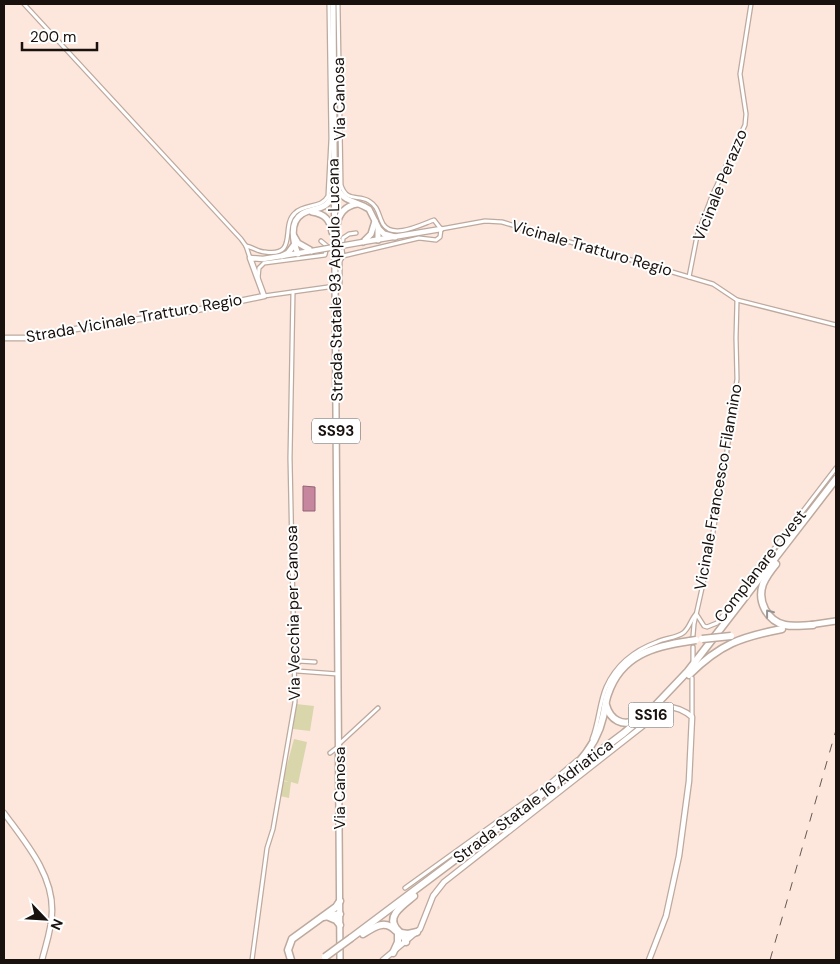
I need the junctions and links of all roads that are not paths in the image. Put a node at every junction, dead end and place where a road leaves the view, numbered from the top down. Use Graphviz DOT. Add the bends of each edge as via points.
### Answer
graph roads {
  1 [pos="24,4"];
  2 [pos="328,4"];
  3 [pos="333,4"];
  4 [pos="338,4"];
  5 [pos="751,4"];
  6 [pos="333,181"];
  7 [pos="357,204"];
  8 [pos="309,211"];
  9 [pos="376,228"];
  10 [pos="441,229"];
  11 [pos="356,234"];
  12 [pos="395,237"];
  13 [pos="378,240"];
  14 [pos="321,241"];
  15 [pos="363,242"];
  16 [pos="296,244"];
  17 [pos="246,246"];
  18 [pos="335,248"];
  19 [pos="312,251"];
  20 [pos="298,254"];
  21 [pos="282,256"];
  22 [pos="343,256"];
  23 [pos="250,258"];
  24 [pos="263,259"];
  25 [pos="253,265"];
  26 [pos="689,277"];
  27 [pos="258,279"];
  28 [pos="340,284"];
  29 [pos="328,287"];
  30 [pos="293,292"];
  31 [pos="264,296"];
  32 [pos="737,300"];
  33 [pos="836,325"];
  34 [pos="4,338"];
  35 [pos="836,468"];
  36 [pos="836,478"];
  37 [pos="836,484"];
  38 [pos="782,555"];
  39 [pos="696,614"];
  40 [pos="338,616"];
  41 [pos="836,622"];
  42 [pos="813,625"];
  43 [pos="782,629"];
  44 [pos="695,641"];
  45 [pos="693,661"];
  46 [pos="315,662"];
  47 [pos="317,666"];
  48 [pos="317,672"];
  49 [pos="338,674"];
  50 [pos="692,678"];
  51 [pos="684,681"];
  52 [pos="662,699"];
  53 [pos="606,702"];
  54 [pos="378,708"];
  55 [pos="692,717"];
  56 [pos="338,746"];
  57 [pos="330,753"];
  58 [pos="554,786"];
  59 [pos="4,813"];
  60 [pos="481,843"];
  61 [pos="405,888"];
  62 [pos="422,889"];
  63 [pos="340,901"];
  64 [pos="340,914"];
  65 [pos="326,916"];
  66 [pos="340,925"];
  67 [pos="417,932"];
  68 [pos="398,933"];
  69 [pos="360,936"];
  70 [pos="351,940"];
  71 [pos="406,942"];
  72 [pos="392,952"];
  73 [pos="323,959"];
  74 [pos="340,959"];
  75 [pos="42,960"];
  76 [pos="252,960"];
  77 [pos="292,960"];
  78 [pos="383,960"];
  79 [pos="649,960"];
  1 -- 17 [label="street"];
  2 -- 17 [label="street, Via Canosa" via="331,139 328,196 319,205 304,207 294,214 288,225 286,246 264,252"];
  3 -- 6 [label="main road, Strada Statale 93 Appulo Lucana / SS93"];
  4 -- 10 [label="street, Via Canosa" via="339,139 343,190 348,196 371,203 390,229 415,228 434,220"];
  5 -- 26 [label="street, Vicinale Perazzo" via="740,74 745,125 697,236"];
  6 -- 7 [label="main road" via="342,196"];
  6 -- 8 [label="main road" via="327,205"];
  6 -- 18 [label="main road, Strada Statale 93 Appulo Lucana / SS93"];
  7 -- 9 [label="main road" via="369,209"];
  7 -- 18 [label="main road" via="340,213"];
  8 -- 16 [label="main road" via="295,222 293,234"];
  8 -- 18 [label="main road" via="321,214 330,223"];
  9 -- 12 [label="main road"];
  9 -- 13 [label="main road"];
  9 -- 15 [label="main road"];
  10 -- 12 [label="street"];
  10 -- 22 [label="street" via="436,240 419,238"];
  10 -- 26 [label="street, Vicinale Tratturo Regio" via="485,221 502,222"];
  11 -- 22 [label="street" via="343,238"];
  12 -- 13 [label="street"];
  13 -- 15 [label="street"];
  14 -- 27 [label="street" via="327,246 326,255 264,264 258,268"];
  15 -- 19 [label="street, bridge"];
  16 -- 19 [label="main road"];
  16 -- 20 [label="main road"];
  16 -- 21 [label="main road"];
  17 -- 23 [label="street"];
  18 -- 40 [label="main road, Strada Statale 93 Appulo Lucana / SS93"];
  19 -- 20 [label="street"];
  20 -- 21 [label="street"];
  21 -- 24 [label="street"];
  22 -- 28 [label="street"];
  23 -- 24 [label="street"];
  23 -- 25 [label="street"];
  24 -- 25 [label="street"];
  25 -- 27 [label="street"];
  26 -- 32 [label="street, Vicinale Tratturo Regio" via="713,284"];
  27 -- 31 [label="street"];
  29 -- 30 [label="street"];
  30 -- 31 [label="street"];
  30 -- 76 [label="street, Via Vecchia per Canosa" via="290,458 295,702 267,848"];
  31 -- 34 [label="street, Strada Vicinale Tratturo Regio" via="30,338"];
  32 -- 33 [label="street, Vicinale Tratturo Regio"];
  32 -- 39 [label="street, Vicinale Francesco Filannino" via="737,379 707,566"];
  35 -- 39 [label="street, Complanare Ovest" via="718,623 707,627"];
  36 -- 52 [label="highway, Strada Statale 16 Adriatica / SS16" via="688,671"];
  37 -- 38 [label="highway, Strada Statale 16 Adriatica / SS16"];
  42 -- 38 [label="highway, SS16, one-way" via="781,624 763,606 763,584"];
  38 -- 51 [label="highway, Strada Statale 16 Adriatica / SS16"];
  39 -- 44 [label="street, Vicinale Francesco Filannino"];
  39 -- 61 [label="street, Complanare Ovest" via="683,633 636,652 616,671 606,686 595,731 578,760"];
  40 -- 49 [label="main road, Via Canosa / SS93"];
  41 -- 42 [label="main road"];
  42 -- 43 [label="main road"];
  43 -- 44 [label="highway, SS16, bridge"];
  43 -- 51 [label="highway, SS16" via="728,644"];
  44 -- 45 [label="street, Vicinale Francesco Filannino"];
  44 -- 53 [label="highway, SS16" via="656,647 633,659 616,678"];
  46 -- 48 [label="street" via="298,661 298,671"];
  47 -- 48 [label="street"];
  48 -- 49 [label="street"];
  49 -- 56 [label="main road, Via Canosa / SS93"];
  50 -- 55 [label="street"];
  51 -- 60 [label="highway, Strada Statale 16 Adriatica / SS16" via="640,724"];
  52 -- 53 [label="highway, SS16" via="636,720 626,723 612,717"];
  52 -- 58 [label="highway, Strada Statale 16 Adriatica / SS16"];
  53 -- 58 [label="highway, SS16" via="589,749"];
  54 -- 56 [label="street"];
  55 -- 67 [label="street" via="674,707 667,707 542,803 442,884"];
  55 -- 79 [label="street" via="689,781 678,856 666,916"];
  56 -- 57 [label="street"];
  56 -- 63 [label="main road, Via Canosa / SS93"];
  58 -- 60 [label="highway, Strada Statale 16 Adriatica / SS16"];
  59 -- 75 [label="street" via="37,861 51,896 52,919"];
  60 -- 62 [label="highway, Strada Statale 16 Adriatica / SS16"];
  60 -- 70 [label="highway, Strada Statale 16 Adriatica / SS16"];
  62 -- 68 [label="highway, SS16" via="395,913"];
  62 -- 69 [label="highway, Strada Statale 16 Adriatica / SS16"];
  63 -- 64 [label="main road, Via Canosa / SS93"];
  63 -- 65 [label="highway"];
  64 -- 65 [label="highway" via="336,912"];
  64 -- 66 [label="main road, Via Canosa / SS93"];
  65 -- 66 [label="highway"];
  65 -- 77 [label="highway" via="292,939 288,949"];
  66 -- 74 [label="main road, Via Canosa / SS93"];
  67 -- 68 [label="highway, SS16"];
  67 -- 71 [label="street"];
  68 -- 69 [label="highway, SS16" via="383,924"];
  68 -- 71 [label="highway, SS16"];
  68 -- 72 [label="highway, SS16" via="398,943"];
  69 -- 70 [label="highway, Strada Statale 16 Adriatica / SS16"];
  70 -- 73 [label="highway, Strada Statale 16 Adriatica / SS16, bridge"];
  71 -- 72 [label="street"];
  72 -- 78 [label="street"];
}
